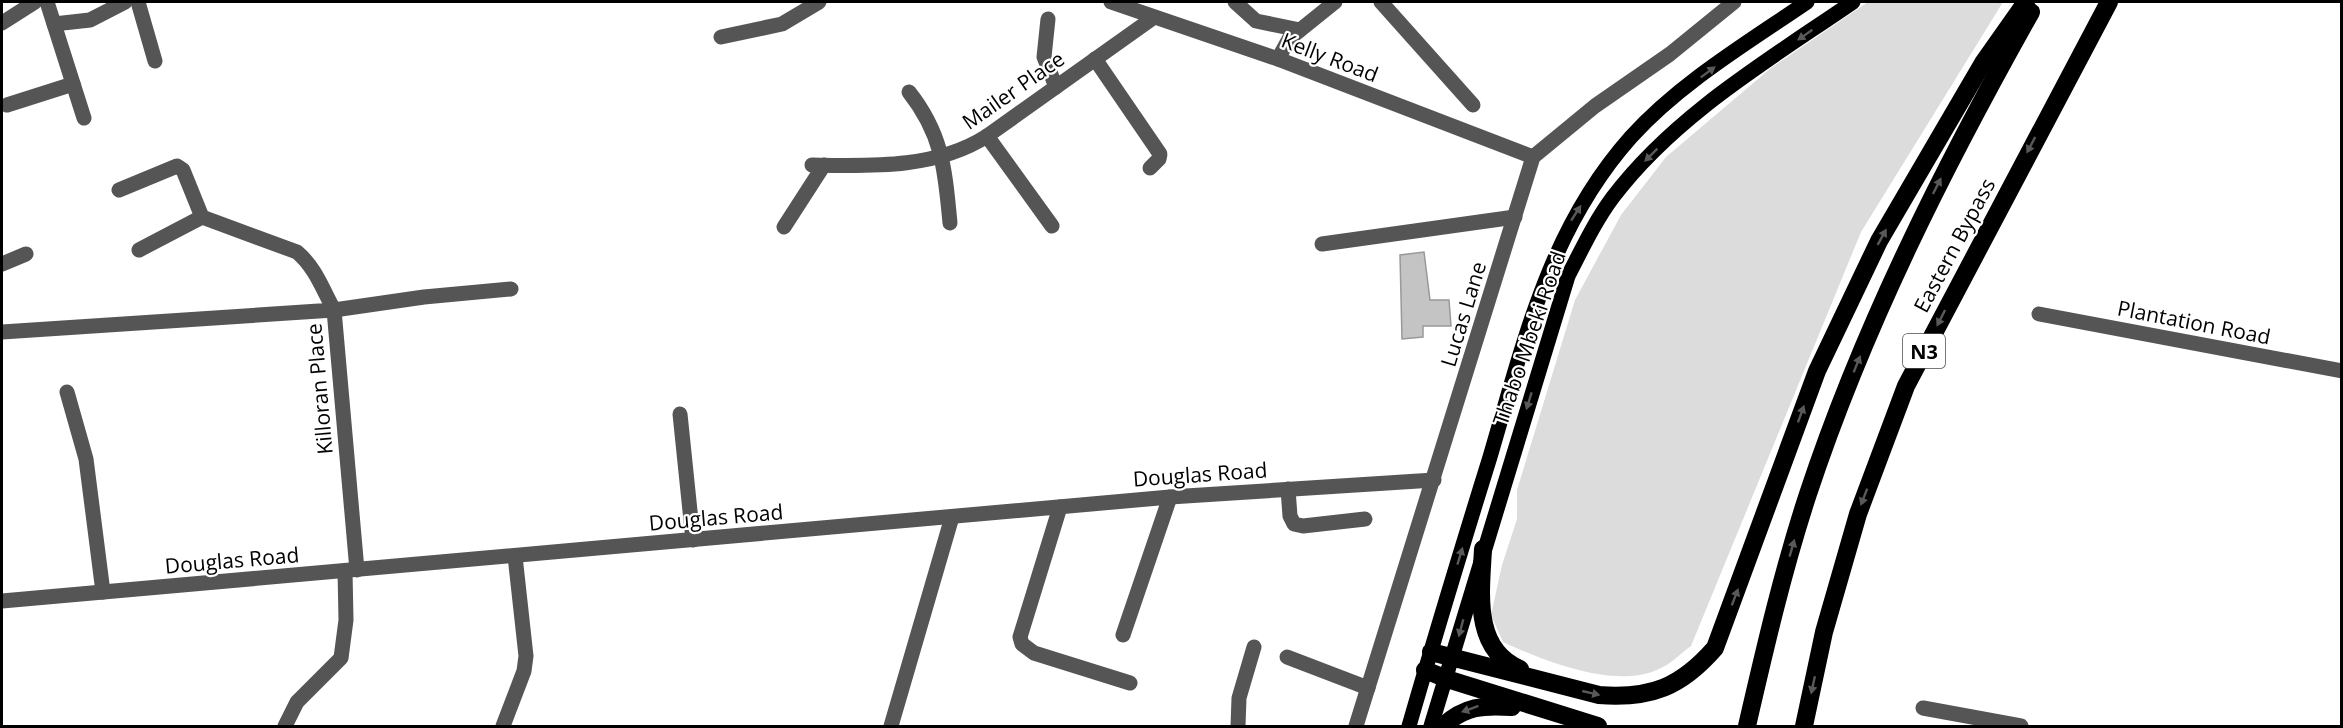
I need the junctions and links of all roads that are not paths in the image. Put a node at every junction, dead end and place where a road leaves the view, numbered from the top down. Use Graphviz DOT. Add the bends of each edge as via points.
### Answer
graph roads {
  1 [pos="35,2"];
  2 [pos="47,2"];
  3 [pos="125,2"];
  4 [pos="138,2"];
  5 [pos="819,2"];
  6 [pos="1111,2"];
  7 [pos="1235,2"];
  8 [pos="1335,2"];
  9 [pos="1381,2"];
  10 [pos="1734,2"];
  11 [pos="1807,2"];
  12 [pos="1853,2"];
  13 [pos="2026,2"];
  14 [pos="2037,2"];
  15 [pos="2109,2"];
  16 [pos="2121,2"];
  17 [pos="1153,18"];
  18 [pos="1048,19"];
  19 [pos="2,23"];
  20 [pos="54,24"];
  21 [pos="1300,30"];
  22 [pos="721,37"];
  23 [pos="1095,59"];
  24 [pos="1278,59"];
  25 [pos="155,61"];
  26 [pos="73,84"];
  27 [pos="1056,87"];
  28 [pos="909,92"];
  29 [pos="7,105"];
  30 [pos="1473,105"];
  31 [pos="84,118"];
  32 [pos="2044,121"];
  33 [pos="987,136"];
  34 [pos="943,156"];
  35 [pos="1533,157"];
  36 [pos="1150,168"];
  37 [pos="118,190"];
  38 [pos="1515,217"];
  39 [pos="202,218"];
  40 [pos="950,223"];
  41 [pos="1052,226"];
  42 [pos="784,227"];
  43 [pos="1322,244"];
  44 [pos="139,250"];
  45 [pos="26,254"];
  46 [pos="2,264"];
  47 [pos="511,288"];
  48 [pos="334,310"];
  49 [pos="2039,314"];
  50 [pos="2,332"];
  51 [pos="2342,371"];
  52 [pos="67,392"];
  53 [pos="680,414"];
  54 [pos="1434,480"];
  55 [pos="1288,489"];
  56 [pos="1170,497"];
  57 [pos="1060,507"];
  58 [pos="952,517"];
  59 [pos="1365,519"];
  60 [pos="693,540"];
  61 [pos="1483,549"];
  62 [pos="515,556"];
  63 [pos="351,570"];
  64 [pos="104,592"];
  65 [pos="2,601"];
  66 [pos="1123,635"];
  67 [pos="1254,647"];
  68 [pos="1453,656"];
  69 [pos="1287,657"];
  70 [pos="1428,661"];
  71 [pos="1447,679"];
  72 [pos="1130,683"];
  73 [pos="1557,685"];
  74 [pos="1368,688"];
  75 [pos="1923,708"];
  76 [pos="1544,709"];
  77 [pos="285,726"];
  78 [pos="503,726"];
  79 [pos="891,726"];
  80 [pos="1238,726"];
  81 [pos="1356,726"];
  82 [pos="1409,726"];
  83 [pos="1431,726"];
  84 [pos="1443,726"];
  85 [pos="1598,726"];
  86 [pos="1747,726"];
  87 [pos="1804,726"];
  88 [pos="2021,726"];
  1 -- 19 [label="street"];
  2 -- 20 [label="street"];
  3 -- 20 [label="street" via="90,20"];
  4 -- 25 [label="street"];
  5 -- 22 [label="street" via="782,24"];
  6 -- 17 [label="street, Kelly Road"];
  7 -- 21 [label="street" via="1256,21"];
  8 -- 21 [label="street"];
  9 -- 30 [label="street"];
  10 -- 35 [label="street"];
  70 -- 11 [label="main road, Thabo Mbeki Road, one-way" via="1523,346 1550,264 1569,224 1632,136 1672,99"];
  12 -- 61 [label="main road, Thabo Mbeki Road, one-way" via="1687,120 1613,196 1568,276"];
  73 -- 13 [label="highway, one-way" via="1599,695 1640,696 1695,671 1715,648 1817,371 1879,241 1977,72"];
  86 -- 14 [label="highway, Eastern Bypass / N3, one-way" via="1771,620 1804,506 1856,366 1918,223"];
  15 -- 32 [label="highway, Eastern Bypass / N3"];
  16 -- 32 [label="highway"];
  17 -- 23 [label="street, Mailer Place"];
  17 -- 24 [label="street, Kelly Road"];
  18 -- 27 [label="street" via="1044,57"];
  20 -- 26 [label="street"];
  21 -- 24 [label="street" via="1289,39"];
  23 -- 27 [label="street, Mailer Place"];
  23 -- 36 [label="street" via="1159,152 1160,158"];
  24 -- 35 [label="street, Kelly Road"];
  26 -- 29 [label="street"];
  26 -- 31 [label="street"];
  27 -- 33 [label="street, Mailer Place"];
  28 -- 34 [label="street" via="924,112"];
  32 -- 87 [label="highway, Eastern Bypass / N3, one-way" via="1906,386 1858,514 1824,632"];
  33 -- 34 [label="street, Mailer Place"];
  33 -- 41 [label="street"];
  34 -- 40 [label="street"];
  34 -- 42 [label="street, Mailer Place" via="902,163 818,165"];
  35 -- 38 [label="street, Lucas Lane"];
  37 -- 39 [label="street" via="177,166 183,170"];
  38 -- 43 [label="street"];
  38 -- 54 [label="street, Lucas Lane"];
  39 -- 44 [label="street"];
  39 -- 48 [label="street" via="297,252 315,272"];
  45 -- 46 [label="street"];
  47 -- 48 [label="street, Killoran Place"];
  48 -- 50 [label="street"];
  48 -- 63 [label="street, Killoran Place"];
  49 -- 51 [label="street, Plantation Road"];
  52 -- 64 [label="street" via="89,476"];
  53 -- 60 [label="street"];
  54 -- 55 [label="street, Douglas Road"];
  54 -- 74 [label="street, Lucas Lane"];
  55 -- 56 [label="street, Douglas Road"];
  55 -- 59 [label="street" via="1294,524"];
  56 -- 57 [label="street, Douglas Road"];
  56 -- 66 [label="street"];
  57 -- 58 [label="street, Douglas Road"];
  57 -- 72 [label="street" via="1020,637 1022,645 1034,653"];
  58 -- 60 [label="street, Douglas Road"];
  58 -- 79 [label="street"];
  60 -- 62 [label="street, Douglas Road"];
  61 -- 68 [label="main road, Thabo Mbeki Road, one-way"];
  61 -- 73 [label="highway" via="1480,607 1494,649 1512,666"];
  62 -- 63 [label="street, Douglas Road"];
  62 -- 78 [label="street" via="526,656"];
  63 -- 64 [label="street, Douglas Road"];
  63 -- 77 [label="street, Killoran Place" via="341,658 297,702"];
  64 -- 65 [label="street, Douglas Road"];
  67 -- 80 [label="street" via="1239,698"];
  68 -- 70 [label="highway"];
  68 -- 71 [label="main road, Thabo Mbeki Road"];
  68 -- 73 [label="highway"];
  69 -- 74 [label="street"];
  70 -- 71 [label="highway"];
  70 -- 82 [label="main road, Thabo Mbeki Road"];
  71 -- 76 [label="highway"];
  71 -- 83 [label="main road, Thabo Mbeki Road"];
  74 -- 81 [label="street, Lucas Lane"];
  75 -- 88 [label="street"];
  76 -- 84 [label="highway, one-way" via="1483,705 1461,712"];
  76 -- 85 [label="highway"];
}
